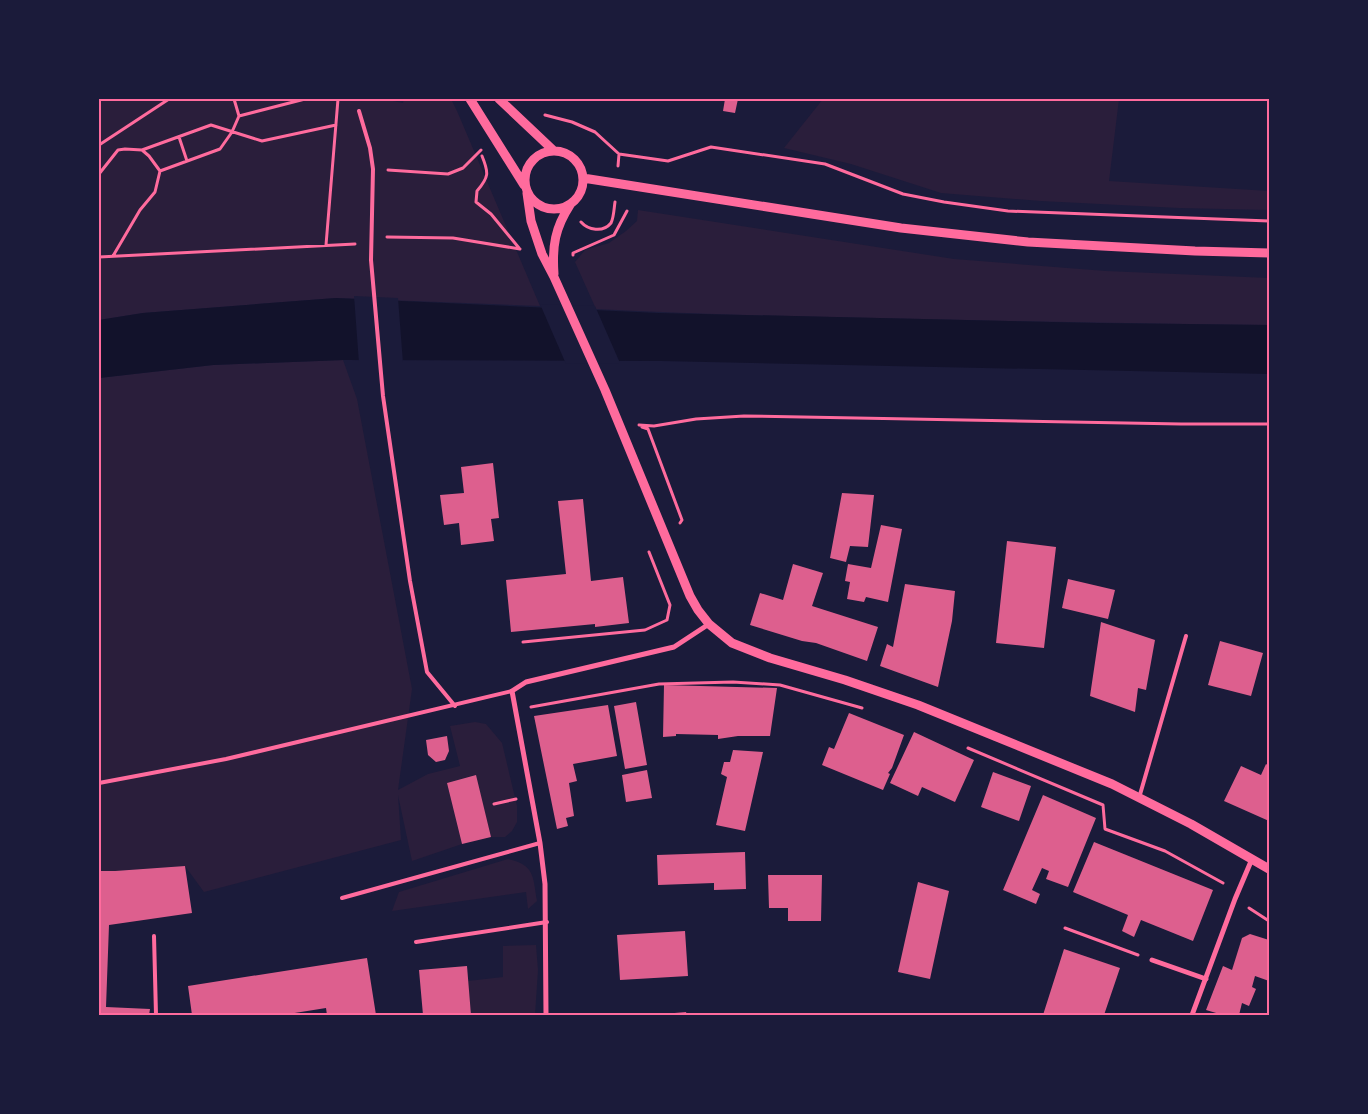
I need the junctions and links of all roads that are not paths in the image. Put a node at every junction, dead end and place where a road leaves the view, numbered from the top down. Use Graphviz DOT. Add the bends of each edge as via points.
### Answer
graph roads {
  1 [pos="470,99"];
  2 [pos="499,99"];
  3 [pos="359,111"];
  4 [pos="553,150"];
  5 [pos="583,178"];
  6 [pos="526,189"];
  7 [pos="570,204"];
  8 [pos="1269,253"];
  9 [pos="554,277"];
  10 [pos="709,624"];
  11 [pos="1186,636"];
  12 [pos="512,691"];
  13 [pos="455,706"];
  14 [pos="99,783"];
  15 [pos="1139,798"];
  16 [pos="540,843"];
  17 [pos="1252,859"];
  18 [pos="1269,869"];
  19 [pos="342,898"];
  20 [pos="547,922"];
  21 [pos="154,936"];
  22 [pos="416,942"];
  23 [pos="1152,960"];
  24 [pos="1206,979"];
  25 [pos="156,1015"];
  26 [pos="546,1015"];
  27 [pos="1192,1015"];
  1 -- 6 [label="street"];
  2 -- 4 [label="street"];
  3 -- 13 [label="lane" via="373,169 371,237 382,396 410,581 428,672"];
  4 -- 5 [label="street" via="574,158"];
  4 -- 6 [label="street" via="527,166 524,175"];
  5 -- 7 [label="street" via="581,192"];
  5 -- 8 [label="street" via="900,228 1048,243"];
  6 -- 7 [label="street" via="532,201 546,208 563,208"];
  6 -- 9 [label="street" via="536,237"];
  7 -- 9 [label="street" via="561,219 552,253"];
  9 -- 10 [label="street" via="690,596"];
  10 -- 12 [label="street" via="674,647 526,682"];
  10 -- 15 [label="street" via="732,643 918,705"];
  11 -- 15 [label="lane"];
  12 -- 13 [label="lane"];
  12 -- 16 [label="street"];
  13 -- 14 [label="lane" via="226,759"];
  15 -- 17 [label="street"];
  16 -- 19 [label="lane"];
  16 -- 20 [label="street"];
  17 -- 18 [label="street"];
  17 -- 24 [label="street"];
  20 -- 22 [label="lane"];
  20 -- 26 [label="street"];
  21 -- 25 [label="lane"];
  23 -- 24 [label="street"];
  24 -- 27 [label="street"];
}
